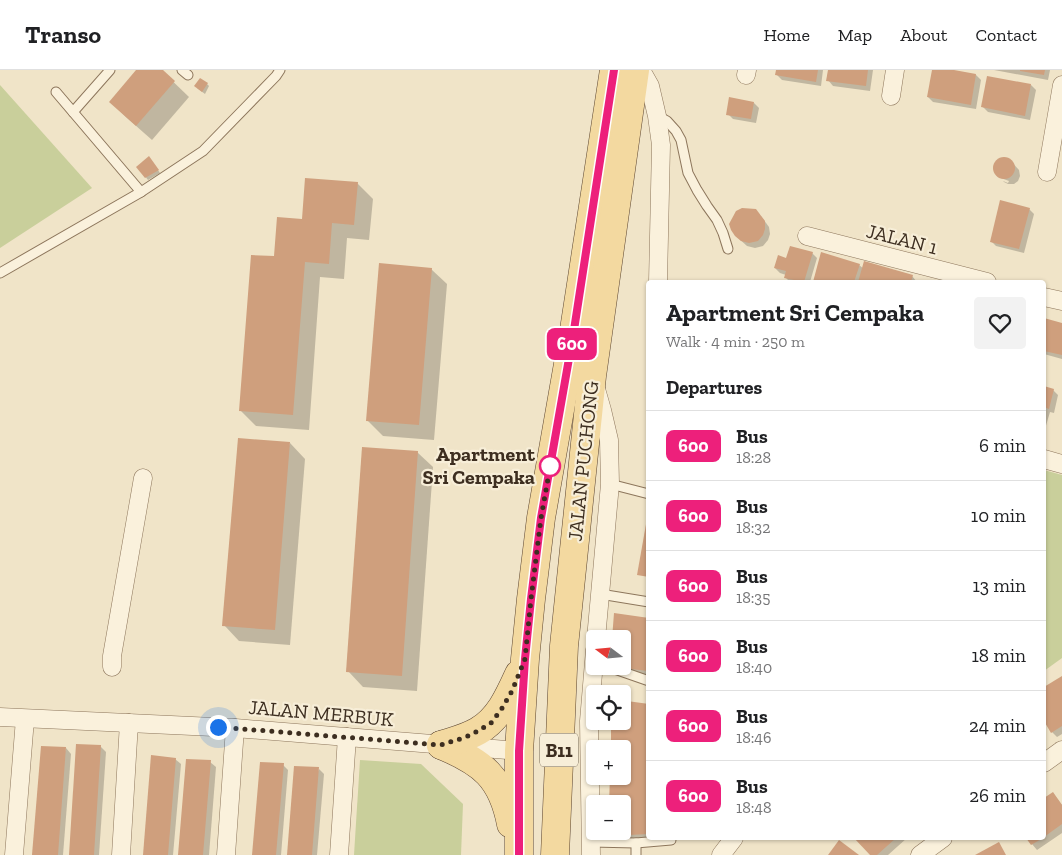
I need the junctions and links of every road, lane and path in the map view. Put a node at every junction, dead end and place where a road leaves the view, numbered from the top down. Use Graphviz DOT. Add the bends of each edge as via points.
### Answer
graph roads {
  1 [pos="110,70"];
  2 [pos="280,70"];
  3 [pos="614,70"];
  4 [pos="635,70"];
  5 [pos="641,70"];
  6 [pos="895,70"];
  7 [pos="1062,84"];
  8 [pos="56,92"];
  9 [pos="891,96"];
  10 [pos="73,112"];
  11 [pos="657,116"];
  12 [pos="1047,172"];
  13 [pos="140,192"];
  14 [pos="807,236"];
  15 [pos="728,249"];
  16 [pos="0,273"];
  17 [pos="658,280"];
  18 [pos="979,280"];
  19 [pos="1046,297"];
  20 [pos="1062,301"];
  21 [pos="592,376"];
  22 [pos="1046,459"];
  23 [pos="1062,463"];
  24 [pos="143,478"];
  25 [pos="610,484"];
  26 [pos="646,493"];
  27 [pos="600,594"];
  28 [pos="646,602"];
  29 [pos="597,630"];
  30 [pos="564,646"];
  31 [pos="525,659"];
  32 [pos="112,667"];
  33 [pos="631,673"];
  34 [pos="596,675"];
  35 [pos="646,680"];
  36 [pos="0,717"];
  37 [pos="25,719"];
  38 [pos="129,723"];
  39 [pos="235,728"];
  40 [pos="347,737"];
  41 [pos="441,745"];
  42 [pos="1062,750"];
  43 [pos="519,751"];
  44 [pos="1046,762"];
  45 [pos="671,840"];
  46 [pos="732,840"];
  47 [pos="939,840"];
  48 [pos="636,843"];
  49 [pos="591,849"];
  50 [pos="14,855"];
  51 [pos="121,855"];
  52 [pos="226,855"];
  53 [pos="338,855"];
  54 [pos="517,855"];
  55 [pos="548,855"];
  56 [pos="555,855"];
  57 [pos="636,855"];
  58 [pos="721,855"];
  59 [pos="920,855"];
  1 -- 10 [label="lane"];
  2 -- 13 [label="lane" via="203,151"];
  3 -- 31 [label="main road, JALAN PUCHONG / B11" via="541,518"];
  4 -- 21 [label="main road, JALAN PUCHONG / B11"];
  5 -- 11 [label="street" via="650,86"];
  6 -- 9 [label="street"];
  7 -- 12 [label="street"];
  8 -- 10 [label="lane"];
  10 -- 13 [label="lane"];
  11 -- 15 [label="lane" via="667,121 681,140 688,173 717,220"];
  11 -- 17 [label="street" via="661,159"];
  13 -- 16 [label="lane"];
  14 -- 18 [label="street, JALAN 1"];
  19 -- 20 [label="street"];
  21 -- 25 [label="street" via="608,440"];
  21 -- 30 [label="main road, JALAN PUCHONG / B11"];
  22 -- 23 [label="street"];
  24 -- 32 [label="street"];
  25 -- 26 [label="lane"];
  25 -- 27 [label="street"];
  27 -- 28 [label="lane"];
  27 -- 29 [label="street"];
  30 -- 43 [label="main road" via="554,662 541,723 532,740"];
  30 -- 56 [label="main road, JALAN PUCHONG / B11"];
  31 -- 41 [label="main road" via="512,691 491,723 466,737"];
  31 -- 43 [label="main road, JALAN PUCHONG / B11"];
  33 -- 35 [label="lane"];
  34 -- 49 [label="street" via="590,721"];
  36 -- 37 [label="street, JALAN MERBUK"];
  37 -- 38 [label="street, JALAN MERBUK"];
  37 -- 50 [label="street"];
  38 -- 39 [label="street, JALAN MERBUK"];
  38 -- 51 [label="street"];
  39 -- 40 [label="street, JALAN MERBUK"];
  39 -- 52 [label="street"];
  40 -- 41 [label="street, JALAN MERBUK"];
  40 -- 53 [label="street"];
  41 -- 43 [label="street, JALAN MERBUK"];
  41 -- 54 [label="main road" via="482,766 497,784 504,798"];
  42 -- 44 [label="street"];
  43 -- 54 [label="main road, JALAN PUCHONG / B11"];
  43 -- 55 [label="main road" via="533,762 540,777 544,844"];
  45 -- 48 [label="lane"];
  46 -- 58 [label="street"];
  47 -- 59 [label="street"];
  48 -- 49 [label="lane"];
  48 -- 57 [label="lane"];
}
